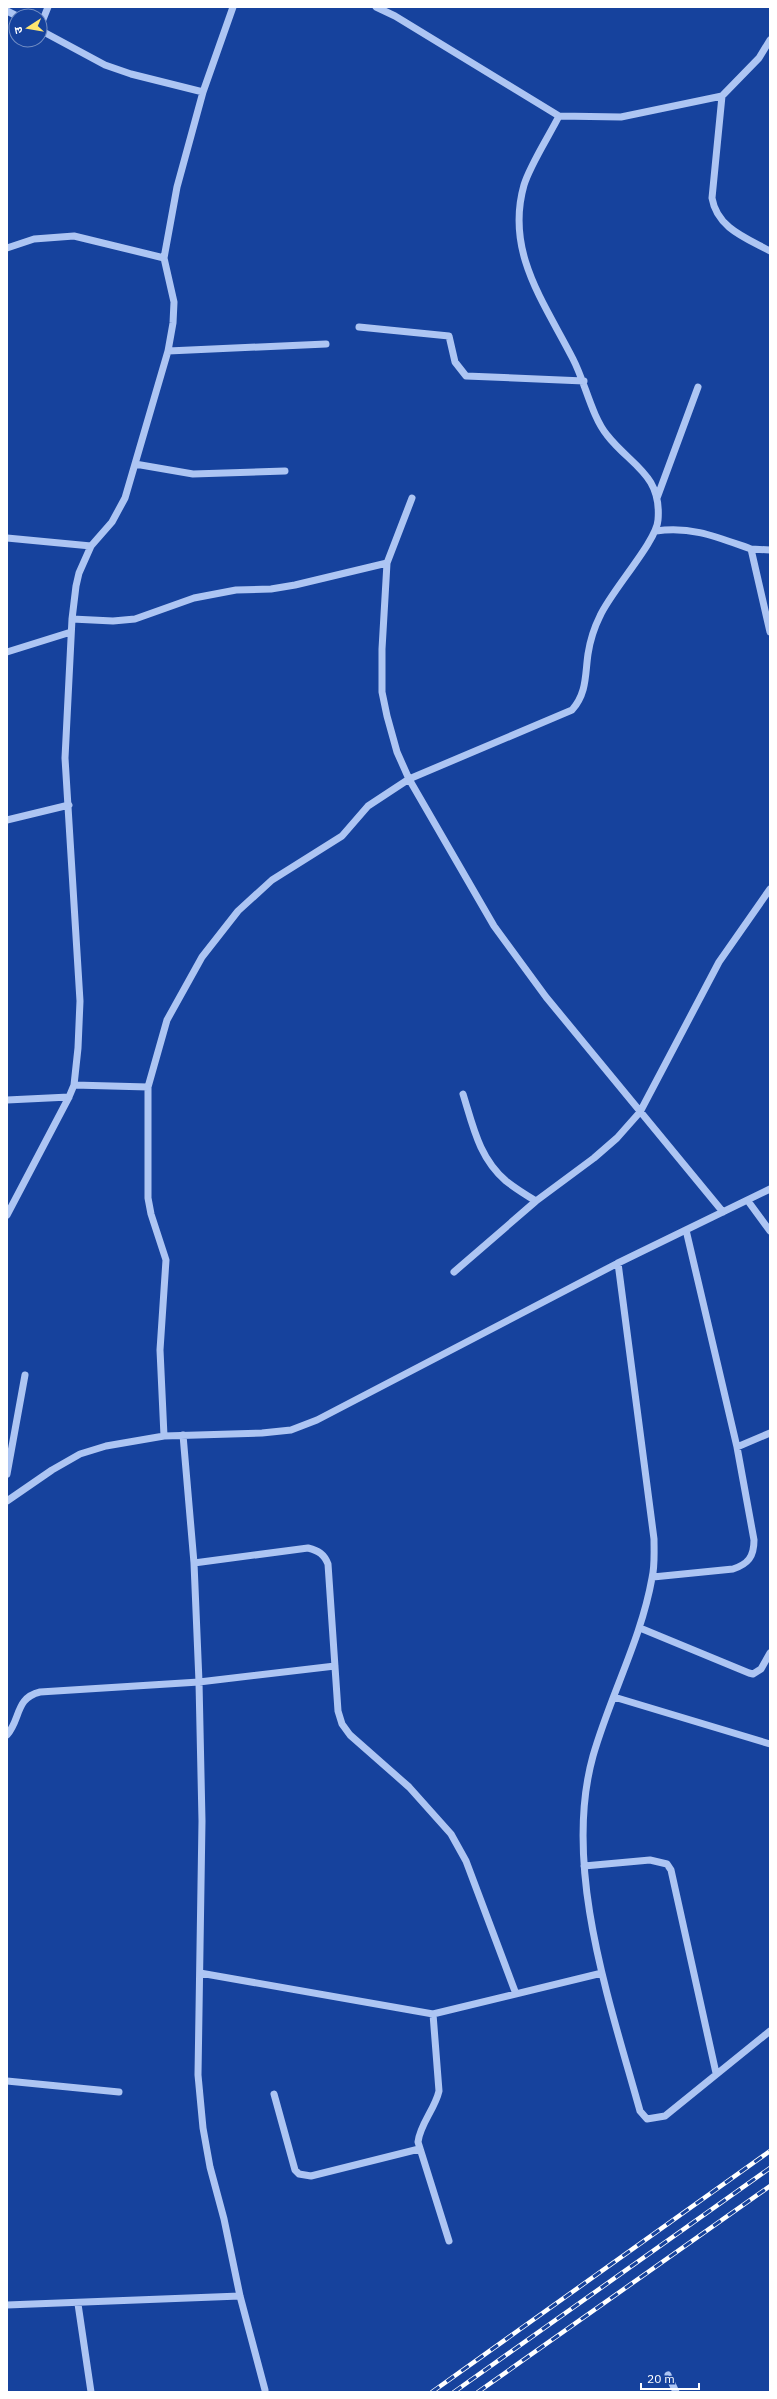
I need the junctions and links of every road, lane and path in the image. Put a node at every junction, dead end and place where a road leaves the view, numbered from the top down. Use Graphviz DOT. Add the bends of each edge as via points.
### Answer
graph roads {
  1 [pos="233,7"];
  2 [pos="376,7"];
  3 [pos="48,34"];
  4 [pos="770,40"];
  5 [pos="202,92"];
  6 [pos="722,96"];
  7 [pos="559,116"];
  8 [pos="7,248"];
  9 [pos="770,250"];
  10 [pos="164,258"];
  11 [pos="359,327"];
  12 [pos="326,344"];
  13 [pos="168,351"];
  14 [pos="584,381"];
  15 [pos="698,387"];
  16 [pos="135,464"];
  17 [pos="285,471"];
  18 [pos="412,498"];
  19 [pos="657,498"];
  20 [pos="656,531"];
  21 [pos="7,538"];
  22 [pos="91,546"];
  23 [pos="751,549"];
  24 [pos="770,550"];
  25 [pos="387,563"];
  26 [pos="72,620"];
  27 [pos="71,632"];
  28 [pos="770,632"];
  29 [pos="7,652"];
  30 [pos="408,779"];
  31 [pos="69,805"];
  32 [pos="7,820"];
  33 [pos="770,889"];
  34 [pos="74,1085"];
  35 [pos="148,1087"];
  36 [pos="463,1094"];
  37 [pos="70,1097"];
  38 [pos="7,1100"];
  39 [pos="640,1112"];
  40 [pos="770,1189"];
  41 [pos="748,1200"];
  42 [pos="536,1201"];
  43 [pos="723,1212"];
  44 [pos="7,1215"];
  45 [pos="686,1230"];
  46 [pos="770,1231"];
  47 [pos="618,1263"];
  48 [pos="454,1272"];
  49 [pos="25,1374"];
  50 [pos="770,1433"];
  51 [pos="183,1435"];
  52 [pos="164,1436"];
  53 [pos="737,1447"];
  54 [pos="7,1474"];
  55 [pos="7,1501"];
  56 [pos="194,1563"];
  57 [pos="653,1577"];
  58 [pos="640,1628"];
  59 [pos="770,1653"];
  60 [pos="334,1666"];
  61 [pos="199,1682"];
  62 [pos="614,1697"];
  63 [pos="7,1735"];
  64 [pos="770,1744"];
  65 [pos="584,1866"];
  66 [pos="200,1973"];
  67 [pos="602,1973"];
  68 [pos="516,1994"];
  69 [pos="433,2014"];
  70 [pos="770,2030"];
  71 [pos="716,2073"];
  72 [pos="7,2081"];
  73 [pos="119,2092"];
  74 [pos="274,2094"];
  75 [pos="419,2149"];
  76 [pos="449,2241"];
  77 [pos="240,2296"];
  78 [pos="78,2304"];
  79 [pos="7,2305"];
  80 [pos="668,2375"];
  81 [pos="265,2390"];
  82 [pos="91,2392"];
  83 [pos="676,2392"];
  1 -- 5 [label="street"];
  2 -- 7 [label="street"];
  3 -- 5 [label="street" via="105,65"];
  4 -- 6 [label="street" via="759,58"];
  5 -- 10 [label="street" via="177,187"];
  6 -- 7 [label="street" via="621,117"];
  6 -- 9 [label="street" via="712,198 714,207 721,220 730,228"];
  7 -- 14 [label="street" via="524,184 518,215 519,236 528,271"];
  8 -- 10 [label="street" via="34,238 74,236"];
  10 -- 13 [label="street" via="174,302"];
  11 -- 14 [label="street" via="448,336 455,362 466,376"];
  12 -- 13 [label="street"];
  13 -- 16 [label="street"];
  14 -- 19 [label="street" via="607,436 648,475"];
  15 -- 19 [label="street"];
  16 -- 17 [label="street" via="193,474"];
  16 -- 22 [label="street" via="119,510"];
  18 -- 25 [label="street"];
  19 -- 20 [label="street" via="659,518"];
  20 -- 23 [label="street" via="677,528 710,535"];
  20 -- 30 [label="street" via="604,606 594,628 588,653 584,693 572,710"];
  21 -- 22 [label="street"];
  22 -- 26 [label="street" via="79,573"];
  23 -- 24 [label="street"];
  23 -- 28 [label="street"];
  25 -- 26 [label="street" via="302,584 270,589 236,590 194,598 135,620"];
  25 -- 30 [label="street" via="382,692 392,738"];
  26 -- 27 [label="street"];
  27 -- 29 [label="street"];
  27 -- 31 [label="street" via="65,758"];
  30 -- 35 [label="street" via="368,806 342,836 272,880 238,911 202,957 167,1020"];
  30 -- 39 [label="street" via="494,926 546,997"];
  31 -- 32 [label="street"];
  31 -- 34 [label="street" via="80,1002"];
  33 -- 39 [label="street" via="719,962"];
  34 -- 35 [label="street"];
  34 -- 37 [label="street"];
  35 -- 52 [label="street" via="148,1198 166,1260 160,1350"];
  36 -- 42 [label="street" via="478,1143 485,1156 506,1181"];
  37 -- 38 [label="street"];
  37 -- 44 [label="street"];
  39 -- 42 [label="street" via="600,1153"];
  39 -- 43 [label="street"];
  40 -- 41 [label="street"];
  41 -- 43 [label="street"];
  41 -- 46 [label="street"];
  42 -- 48 [label="street"];
  43 -- 45 [label="street"];
  45 -- 47 [label="street"];
  45 -- 53 [label="street"];
  47 -- 51 [label="street" via="318,1420 291,1430"];
  47 -- 57 [label="street" via="654,1539"];
  49 -- 54 [label="street"];
  50 -- 53 [label="street"];
  51 -- 52 [label="street"];
  51 -- 56 [label="street"];
  52 -- 55 [label="street" via="106,1446 80,1454"];
  53 -- 57 [label="street" via="754,1540 754,1552 750,1559 742,1566 732,1569"];
  56 -- 60 [label="street" via="308,1548 319,1551 325,1556 328,1564"];
  56 -- 61 [label="street"];
  57 -- 58 [label="street"];
  58 -- 59 [label="street" via="754,1674 761,1669"];
  58 -- 62 [label="street"];
  60 -- 61 [label="street"];
  60 -- 68 [label="street" via="338,1711 342,1724 350,1735 409,1787 451,1834 466,1861"];
  61 -- 63 [label="street" via="29,1694"];
  61 -- 66 [label="street" via="202,1821"];
  62 -- 64 [label="street"];
  62 -- 65 [label="street" via="593,1756 584,1800"];
  65 -- 67 [label="street"];
  65 -- 71 [label="street" via="650,1860 668,1864"];
  66 -- 69 [label="street"];
  66 -- 77 [label="street" via="198,2075 203,2128"];
  67 -- 68 [label="street"];
  67 -- 71 [label="street" via="640,2111 647,2119 665,2116"];
  68 -- 69 [label="street"];
  69 -- 75 [label="street" via="439,2091 419,2134"];
  70 -- 71 [label="street"];
  72 -- 73 [label="street"];
  74 -- 75 [label="street" via="295,2170 299,2174 311,2176"];
  75 -- 76 [label="street"];
  77 -- 78 [label="street"];
  77 -- 81 [label="street"];
  78 -- 79 [label="street"];
  78 -- 82 [label="street"];
  80 -- 83 [label="street"];
}
